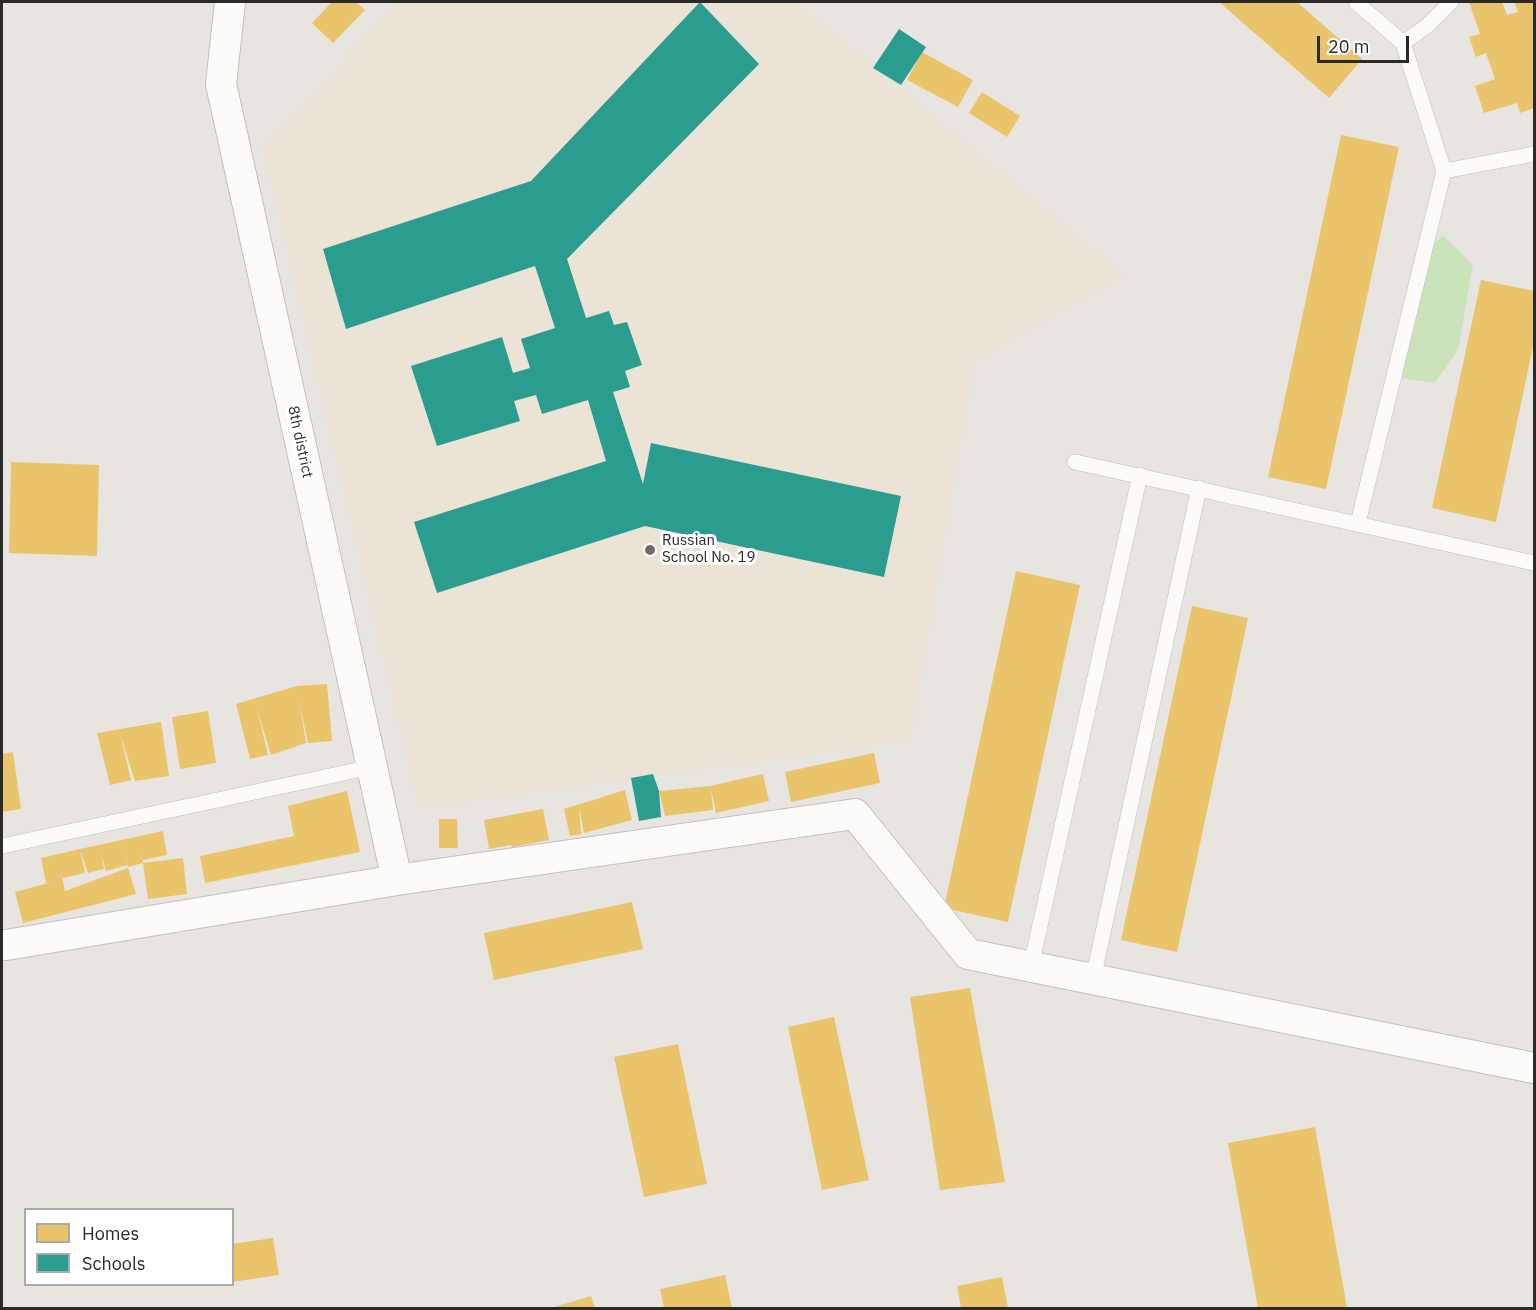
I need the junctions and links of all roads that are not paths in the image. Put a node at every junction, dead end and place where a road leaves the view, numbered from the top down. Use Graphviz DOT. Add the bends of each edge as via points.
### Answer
graph roads {
  1 [pos="230,2"];
  2 [pos="1356,2"];
  3 [pos="1450,2"];
  4 [pos="1403,43"];
  5 [pos="1534,154"];
  6 [pos="1444,171"];
  7 [pos="1075,462"];
  8 [pos="1140,475"];
  9 [pos="1199,488"];
  10 [pos="1358,523"];
  11 [pos="1534,562"];
  12 [pos="372,767"];
  13 [pos="2,846"];
  14 [pos="397,880"];
  15 [pos="4,945"];
  16 [pos="1031,966"];
  17 [pos="1093,979"];
  18 [pos="1534,1068"];
  1 -- 12 [label="street, 8th district" via="221,84"];
  2 -- 4 [label="lane"];
  3 -- 4 [label="lane"];
  4 -- 6 [label="lane"];
  5 -- 6 [label="lane"];
  6 -- 10 [label="lane"];
  7 -- 8 [label="lane"];
  8 -- 9 [label="lane"];
  8 -- 16 [label="lane"];
  9 -- 10 [label="lane"];
  9 -- 17 [label="lane"];
  10 -- 11 [label="lane"];
  12 -- 13 [label="lane"];
  12 -- 14 [label="street, 8th district"];
  14 -- 15 [label="street"];
  14 -- 16 [label="street" via="855,814 968,954"];
  16 -- 17 [label="street"];
  17 -- 18 [label="street"];
}
